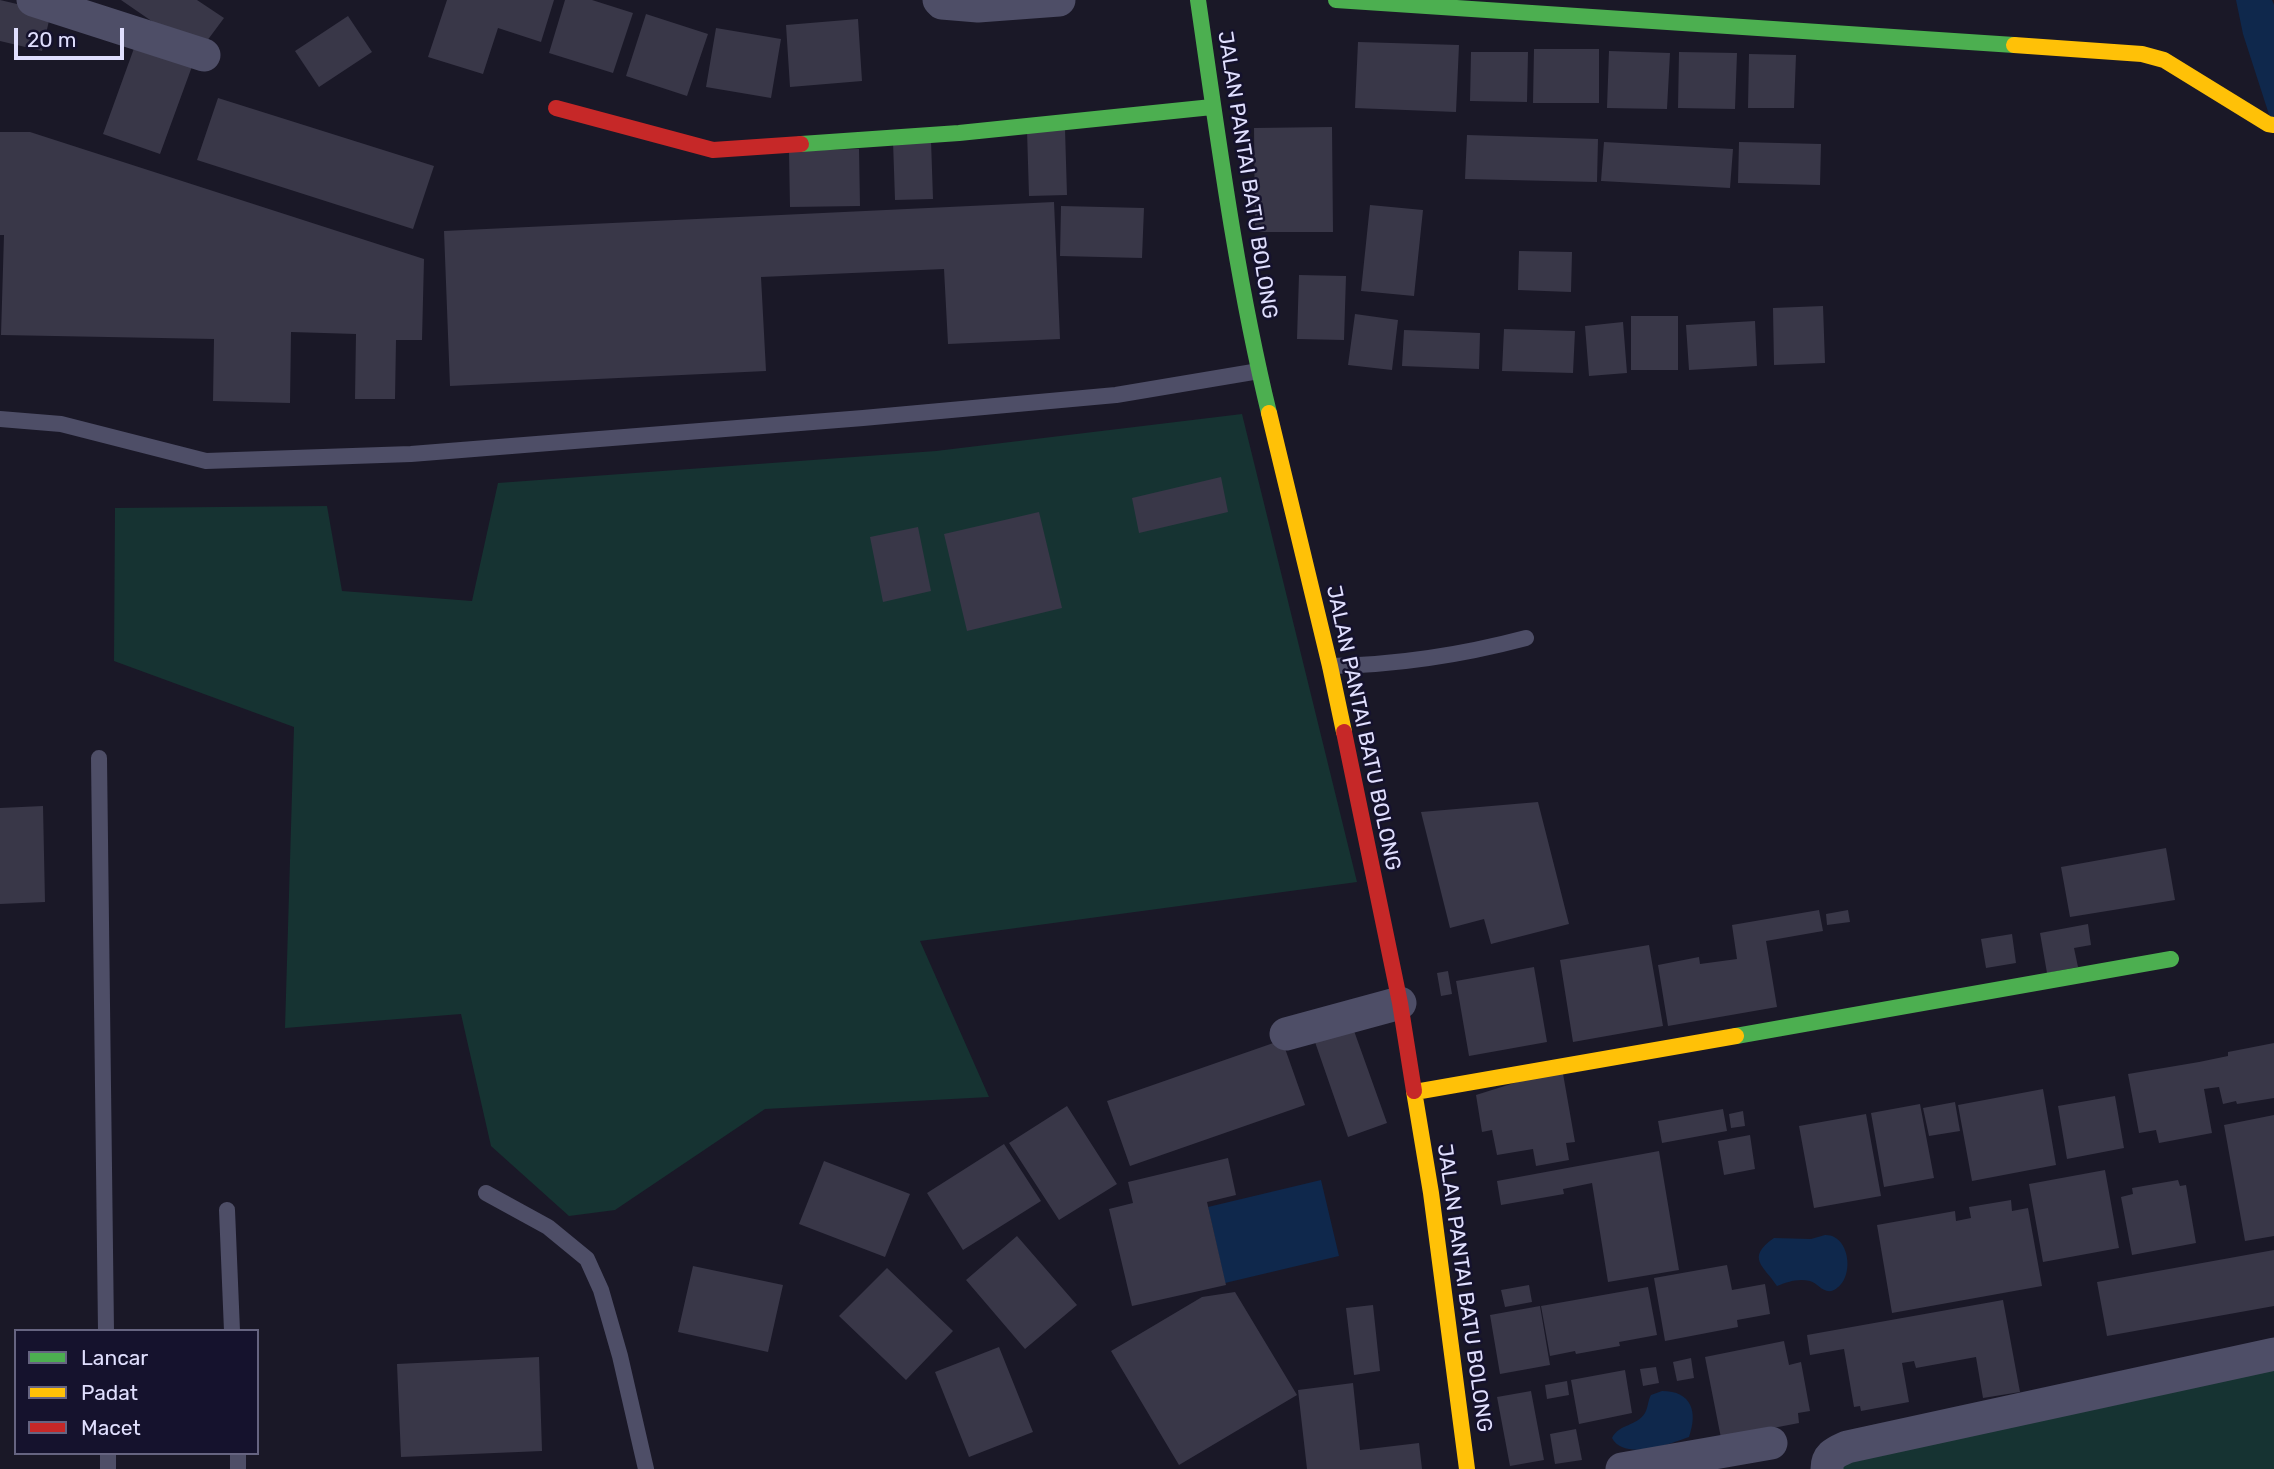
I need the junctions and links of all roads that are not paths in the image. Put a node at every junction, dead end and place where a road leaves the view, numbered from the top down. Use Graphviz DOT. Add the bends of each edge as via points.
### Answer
graph roads {
  1 [pos="33,0"];
  2 [pos="939,0"];
  3 [pos="1059,0"];
  4 [pos="1198,0"];
  5 [pos="1336,0"];
  6 [pos="204,55"];
  7 [pos="1212,107"];
  8 [pos="556,108"];
  9 [pos="2271,124"];
  10 [pos="1259,371"];
  11 [pos="0,419"];
  12 [pos="1526,638"];
  13 [pos="1330,666"];
  14 [pos="99,758"];
  15 [pos="2171,959"];
  16 [pos="1400,1003"];
  17 [pos="1286,1034"];
  18 [pos="1415,1092"];
  19 [pos="486,1193"];
  20 [pos="227,1210"];
  21 [pos="106,1329"];
  22 [pos="232,1329"];
  23 [pos="2274,1354"];
  24 [pos="1771,1443"];
  25 [pos="646,1469"];
  26 [pos="1467,1469"];
  27 [pos="1622,1469"];
  28 [pos="1827,1469"];
  1 -- 6 [label="street"];
  2 -- 3 [label="street" via="978,6"];
  4 -- 7 [label="street, JALAN PANTAI BATU BOLONG"];
  5 -- 9 [label="street" via="2142,54 2164,60"];
  7 -- 8 [label="street" via="959,133 713,150"];
  7 -- 10 [label="street, JALAN PANTAI BATU BOLONG"];
  10 -- 11 [label="lane" via="1116,395 411,454 206,461 61,424"];
  10 -- 13 [label="street, JALAN PANTAI BATU BOLONG"];
  12 -- 13 [label="lane" via="1480,650"];
  13 -- 16 [label="street, JALAN PANTAI BATU BOLONG"];
  14 -- 21 [label="lane"];
  15 -- 18 [label="street"];
  16 -- 17 [label="street"];
  16 -- 18 [label="street, JALAN PANTAI BATU BOLONG"];
  18 -- 26 [label="street, JALAN PANTAI BATU BOLONG"];
  19 -- 25 [label="lane" via="548,1227 587,1259 620,1356"];
  20 -- 22 [label="lane"];
  23 -- 28 [label="street" via="1847,1447 1833,1453"];
  24 -- 27 [label="street"];
}
